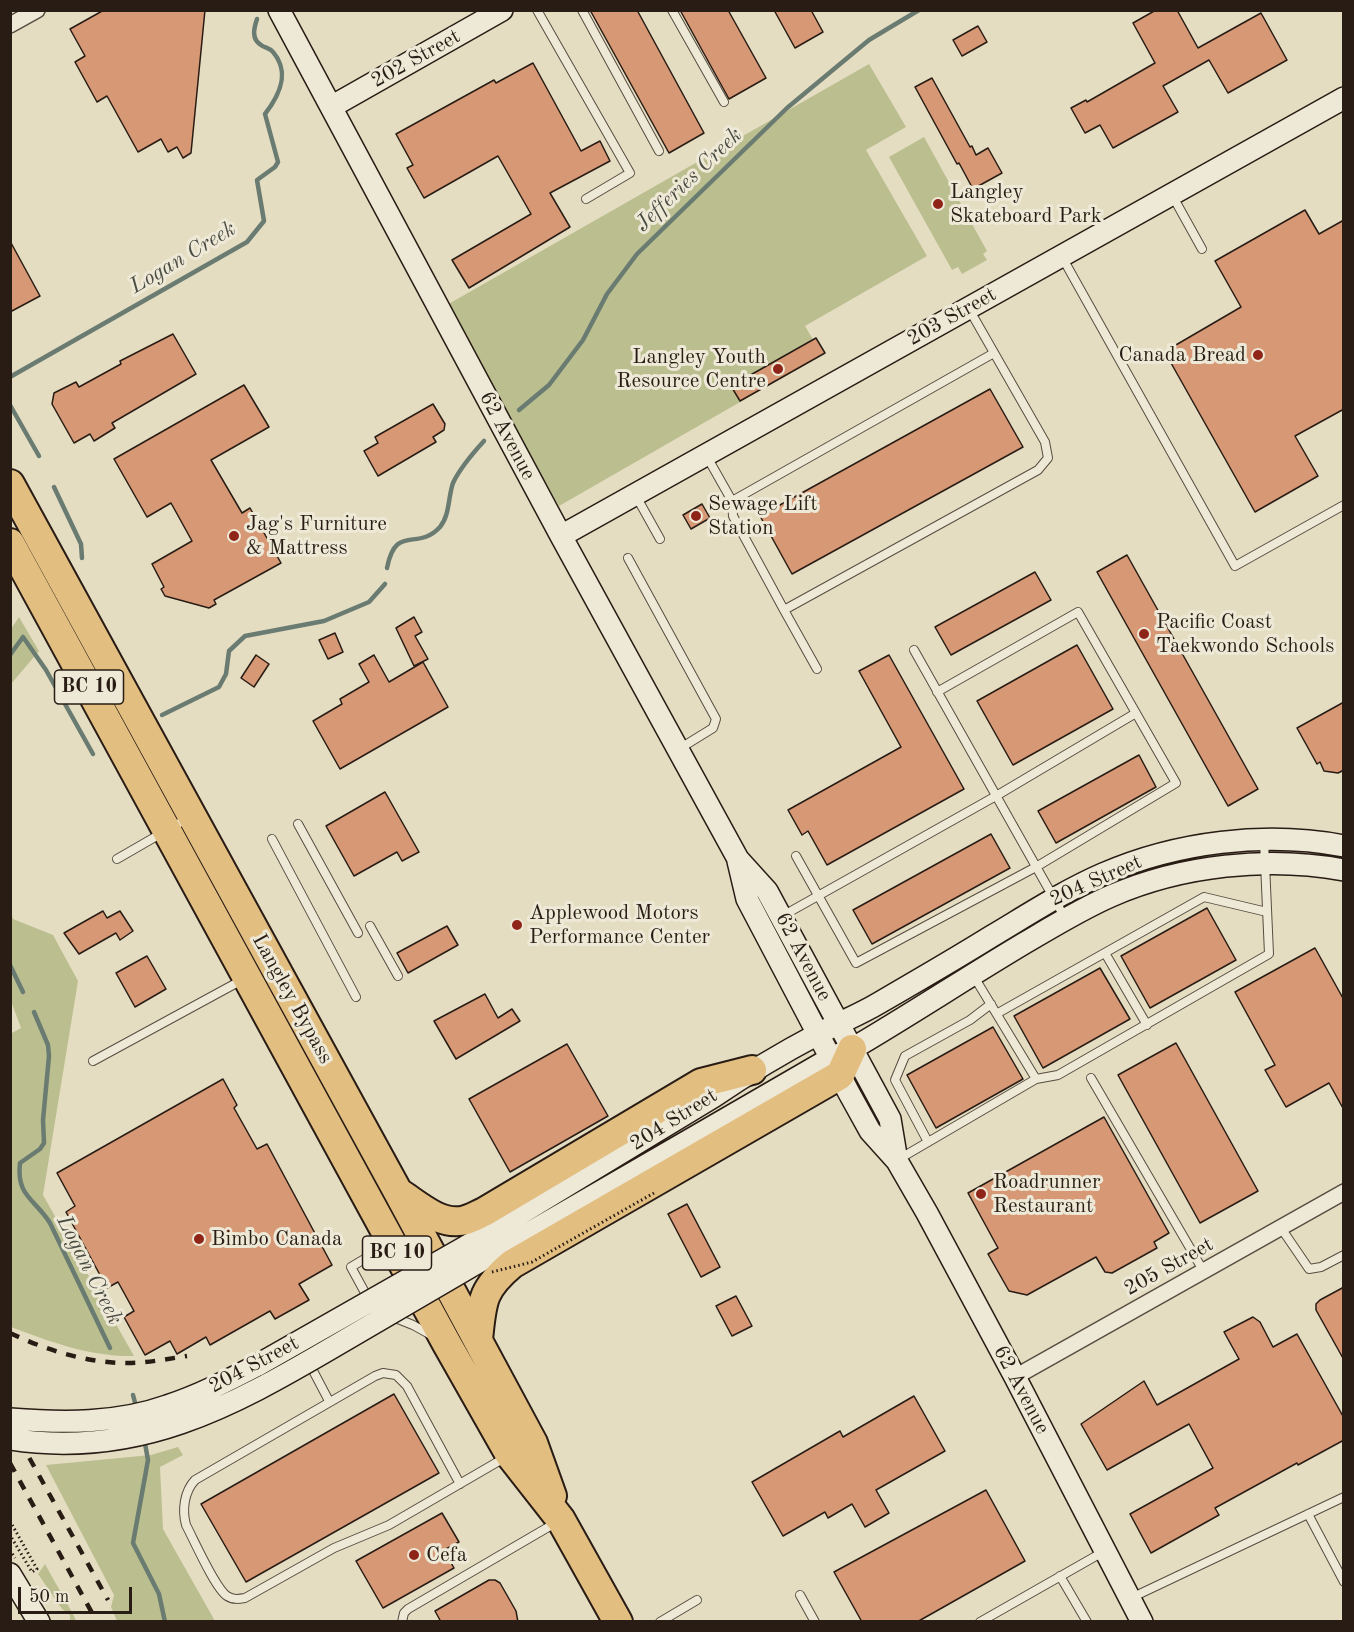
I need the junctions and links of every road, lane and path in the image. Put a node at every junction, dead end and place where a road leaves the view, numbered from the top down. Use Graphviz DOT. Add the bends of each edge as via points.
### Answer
graph roads {
  1 [pos="38,10"];
  2 [pos="279,10"];
  3 [pos="502,10"];
  4 [pos="537,10"];
  5 [pos="582,10"];
  6 [pos="672,10"];
  7 [pos="10,25"];
  8 [pos="1344,98"];
  9 [pos="724,102"];
  10 [pos="331,107"];
  11 [pos="659,151"];
  12 [pos="1172,194"];
  13 [pos="586,199"];
  14 [pos="1202,249"];
  15 [pos="1061,256"];
  16 [pos="968,308"];
  17 [pos="994,353"];
  18 [pos="706,455"];
  19 [pos="10,484"];
  20 [pos="635,495"];
  21 [pos="732,501"];
  22 [pos="1344,505"];
  23 [pos="561,536"];
  24 [pos="660,539"];
  25 [pos="10,543"];
  26 [pos="628,558"];
  27 [pos="784,610"];
  28 [pos="914,650"];
  29 [pos="817,669"];
  30 [pos="937,692"];
  31 [pos="1136,713"];
  32 [pos="678,750"];
  33 [pos="996,796"];
  34 [pos="192,816"];
  35 [pos="298,824"];
  36 [pos="166,831"];
  37 [pos="272,839"];
  38 [pos="1264,840"];
  39 [pos="1344,846"];
  40 [pos="796,856"];
  41 [pos="117,859"];
  42 [pos="738,859"];
  43 [pos="1264,864"];
  44 [pos="1036,867"];
  45 [pos="1344,870"];
  46 [pos="817,897"];
  47 [pos="1053,898"];
  48 [pos="1268,912"];
  49 [pos="781,917"];
  50 [pos="1065,919"];
  51 [pos="370,926"];
  52 [pos="357,933"];
  53 [pos="1105,953"];
  54 [pos="972,974"];
  55 [pos="398,976"];
  56 [pos="246,977"];
  57 [pos="356,997"];
  58 [pos="991,1004"];
  59 [pos="998,1013"];
  60 [pos="839,1024"];
  61 [pos="1147,1025"];
  62 [pos="818,1034"];
  63 [pos="93,1061"];
  64 [pos="841,1061"];
  65 [pos="752,1070"];
  66 [pos="1091,1078"];
  67 [pos="1036,1079"];
  68 [pos="928,1142"];
  69 [pos="897,1161"];
  70 [pos="398,1192"];
  71 [pos="1344,1192"];
  72 [pos="1281,1228"];
  73 [pos="392,1243"];
  74 [pos="472,1254"];
  75 [pos="1344,1255"];
  76 [pos="1204,1272"];
  77 [pos="364,1315"];
  78 [pos="343,1327"];
  79 [pos="333,1333"];
  80 [pos="478,1340"];
  81 [pos="447,1344"];
  82 [pos="1015,1377"];
  83 [pos="329,1401"];
  84 [pos="10,1419"];
  85 [pos="10,1439"];
  86 [pos="510,1455"];
  87 [pos="460,1484"];
  88 [pos="1344,1497"];
  89 [pos="1308,1514"];
  90 [pos="561,1520"];
  91 [pos="10,1521"];
  92 [pos="10,1535"];
  93 [pos="1104,1551"];
  94 [pos="10,1574"];
  95 [pos="1060,1576"];
  96 [pos="1344,1582"];
  97 [pos="800,1595"];
  98 [pos="1130,1599"];
  99 [pos="697,1600"];
  100 [pos="39,1622"];
  101 [pos="402,1622"];
  102 [pos="618,1622"];
  103 [pos="660,1622"];
  104 [pos="815,1622"];
  105 [pos="980,1622"];
  106 [pos="1087,1622"];
  107 [pos="1142,1622"];
  1 -- 7 [label="street"];
  2 -- 10 [label="street, 62 Avenue"];
  3 -- 10 [label="street, 202 Street"];
  4 -- 13 [label="lane" via="630,173"];
  5 -- 11 [label="lane"];
  6 -- 9 [label="lane"];
  8 -- 12 [label="street, 203 Street"];
  10 -- 23 [label="street, 62 Avenue"];
  12 -- 14 [label="lane"];
  12 -- 15 [label="street, 203 Street"];
  15 -- 16 [label="street, 203 Street"];
  15 -- 22 [label="lane" via="1235,566"];
  16 -- 17 [label="lane"];
  16 -- 18 [label="street, 203 Street"];
  17 -- 21 [label="lane"];
  17 -- 27 [label="lane" via="1045,442 1048,458 1038,470"];
  18 -- 20 [label="street, 203 Street"];
  18 -- 21 [label="lane"];
  19 -- 34 [label="highway, Langley Bypass / BC 10"];
  20 -- 23 [label="street, 203 Street"];
  20 -- 24 [label="lane"];
  21 -- 27 [label="lane" via="733,516"];
  23 -- 32 [label="street, 62 Avenue"];
  25 -- 36 [label="highway, Langley Bypass / BC 10"];
  26 -- 32 [label="lane" via="716,718 713,728"];
  27 -- 29 [label="lane"];
  28 -- 30 [label="lane"];
  30 -- 31 [label="lane" via="1078,612"];
  30 -- 33 [label="lane"];
  31 -- 33 [label="lane"];
  31 -- 44 [label="lane" via="1176,783"];
  32 -- 42 [label="street, 62 Avenue"];
  33 -- 44 [label="lane"];
  33 -- 46 [label="lane"];
  34 -- 36 [label="lane"];
  34 -- 70 [label="highway, Langley Bypass / BC 10"];
  35 -- 52 [label="lane"];
  36 -- 41 [label="lane"];
  36 -- 56 [label="highway, Langley Bypass / BC 10"];
  37 -- 57 [label="lane"];
  38 -- 39 [label="street, 204 Street"];
  38 -- 43 [label="lane"];
  38 -- 47 [label="street, 204 Street" via="1217,843 1159,855 1105,873"];
  40 -- 46 [label="lane"];
  42 -- 49 [label="street, 62 Avenue" via="767,891"];
  42 -- 62 [label="street, 62 Avenue" via="747,899"];
  43 -- 45 [label="street, 204 Street"];
  43 -- 48 [label="lane"];
  43 -- 50 [label="street, 204 Street" via="1214,868 1163,879 1112,896"];
  44 -- 46 [label="lane" via="856,963"];
  44 -- 47 [label="lane"];
  46 -- 49 [label="lane"];
  47 -- 50 [label="lane"];
  47 -- 60 [label="street, 204 Street"];
  48 -- 53 [label="lane" via="1204,897"];
  48 -- 61 [label="lane" via="1269,954"];
  49 -- 60 [label="street, 62 Avenue"];
  50 -- 54 [label="street, 204 Street"];
  51 -- 55 [label="lane"];
  53 -- 59 [label="lane"];
  53 -- 61 [label="lane"];
  54 -- 58 [label="lane"];
  54 -- 64 [label="street, 204 Street"];
  56 -- 63 [label="lane"];
  56 -- 73 [label="highway, Langley Bypass / BC 10"];
  58 -- 59 [label="lane"];
  58 -- 68 [label="lane" via="905,1056 895,1080"];
  59 -- 67 [label="lane"];
  60 -- 62 [label="street, 204 Street"];
  60 -- 64 [label="street, 62 Avenue"];
  61 -- 67 [label="lane" via="1059,1075"];
  62 -- 64 [label="street, 62 Avenue"];
  62 -- 65 [label="street, 204 Street"];
  64 -- 69 [label="street, 62 Avenue" via="870,1131"];
  64 -- 69 [label="street, 62 Avenue" via="890,1119"];
  64 -- 74 [label="street, 204 Street"];
  64 -- 80 [label="highway" via="512,1264 488,1288"];
  65 -- 70 [label="highway" via="701,1083 484,1212 462,1221 428,1213"];
  65 -- 74 [label="street, 204 Street"];
  66 -- 76 [label="lane"];
  67 -- 68 [label="lane"];
  68 -- 69 [label="lane"];
  69 -- 82 [label="street, 62 Avenue"];
  70 -- 80 [label="highway, Langley Bypass / BC 10"];
  71 -- 72 [label="street, 205 Street"];
  72 -- 75 [label="lane" via="1309,1269"];
  72 -- 76 [label="street, 205 Street"];
  73 -- 81 [label="highway, Langley Bypass / BC 10"];
  73 -- 81 [label="lane" via="351,1267 374,1309"];
  74 -- 84 [label="street, 204 Street, bridge" via="256,1366 165,1407 88,1421"];
  74 -- 85 [label="street, 204 Street, bridge" via="271,1383 179,1425 102,1442"];
  76 -- 82 [label="street, 205 Street"];
  77 -- 78 [label="lane"];
  79 -- 83 [label="lane" via="302,1350"];
  80 -- 90 [label="highway, Langley Bypass / BC 10" via="533,1443"];
  81 -- 86 [label="highway, Langley Bypass / BC 10"];
  82 -- 93 [label="street, 62 Avenue"];
  83 -- 87 [label="lane" via="383,1373 396,1376 407,1386"];
  83 -- 87 [label="lane" via="189,1486 183,1515 186,1525 226,1596 245,1598"];
  86 -- 87 [label="lane"];
  86 -- 90 [label="highway, Langley Bypass / BC 10"];
  88 -- 89 [label="lane"];
  89 -- 96 [label="lane"];
  89 -- 98 [label="lane"];
  90 -- 101 [label="lane" via="408,1609"];
  90 -- 102 [label="highway, Langley Bypass / BC 10"];
  91 -- 92 [label="path" via="37,1569 32,1572"];
  93 -- 95 [label="lane"];
  93 -- 98 [label="street, 62 Avenue"];
  94 -- 100 [label="street"];
  95 -- 105 [label="lane"];
  95 -- 106 [label="lane"];
  97 -- 104 [label="lane"];
  98 -- 107 [label="street, 62 Avenue"];
  99 -- 103 [label="lane"];
}
